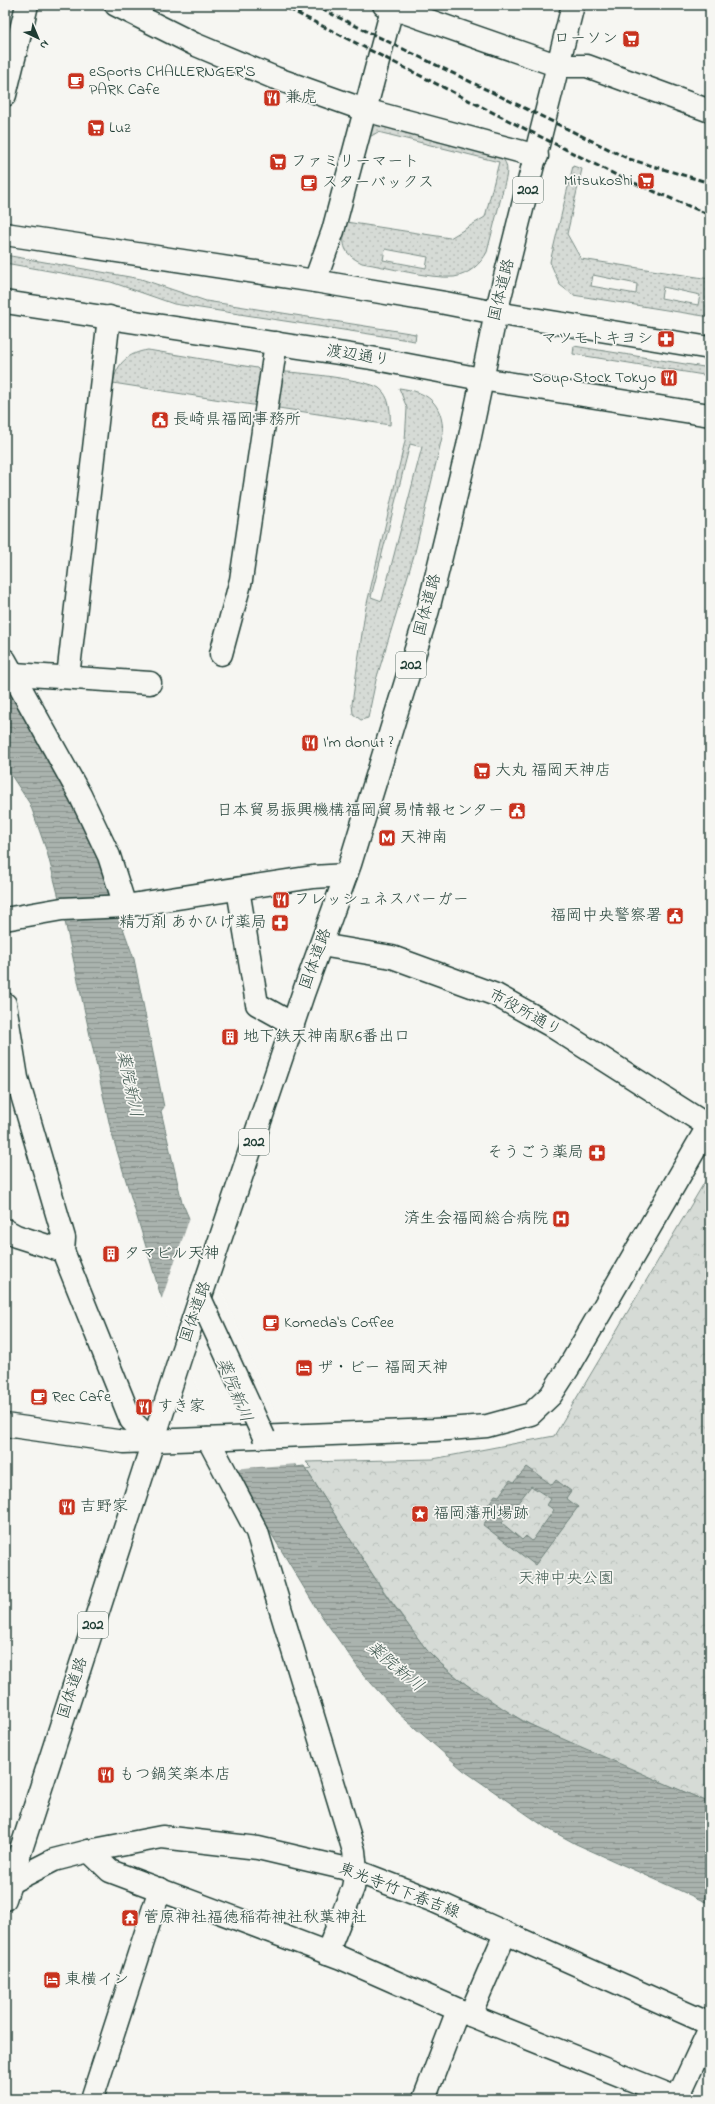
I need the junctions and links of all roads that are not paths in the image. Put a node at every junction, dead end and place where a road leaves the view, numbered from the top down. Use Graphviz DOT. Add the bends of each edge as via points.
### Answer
graph roads {
  1 [pos="27,5"];
  2 [pos="116,5"];
  3 [pos="573,5"];
  4 [pos="390,6"];
  5 [pos="559,66"];
  6 [pos="5,96"];
  7 [pos="365,110"];
  8 [pos="710,111"];
  9 [pos="537,156"];
  10 [pos="5,234"];
  11 [pos="315,281"];
  12 [pos="5,302"];
  13 [pos="496,313"];
  14 [pos="109,317"];
  15 [pos="276,343"];
  16 [pos="710,348"];
  17 [pos="481,379"];
  18 [pos="710,415"];
  19 [pos="221,654"];
  20 [pos="9,667"];
  21 [pos="68,677"];
  22 [pos="150,683"];
  23 [pos="346,875"];
  24 [pos="238,889"];
  25 [pos="120,906"];
  26 [pos="5,919"];
  27 [pos="321,945"];
  28 [pos="5,1004"];
  29 [pos="293,1024"];
  30 [pos="710,1125"];
  31 [pos="5,1230"];
  32 [pos="63,1251"];
  33 [pos="200,1298"];
  34 [pos="5,1425"];
  35 [pos="264,1437"];
  36 [pos="213,1439"];
  37 [pos="152,1441"];
  38 [pos="89,1851"];
  39 [pos="356,1871"];
  40 [pos="7,1889"];
  41 [pos="160,1889"];
  42 [pos="505,1934"];
  43 [pos="328,1953"];
  44 [pos="464,2013"];
  45 [pos="710,2024"];
  46 [pos="710,2028"];
  47 [pos="92,2099"];
  48 [pos="424,2099"];
  49 [pos="677,2099"];
  1 -- 6 [label="main road"];
  2 -- 7 [label="main road" via="194,44 275,78"];
  3 -- 5 [label="main road, 国体道路 / 202"];
  4 -- 5 [label="main road"];
  4 -- 7 [label="main road"];
  5 -- 8 [label="main road" via="586,66"];
  5 -- 9 [label="main road, 国体道路 / 202"];
  7 -- 9 [label="main road"];
  7 -- 11 [label="main road" via="333,230"];
  9 -- 13 [label="main road, 国体道路 / 202"];
  10 -- 11 [label="main road"];
  11 -- 13 [label="main road"];
  12 -- 14 [label="main road, 渡辺通り"];
  13 -- 16 [label="main road"];
  13 -- 17 [label="main road, 国体道路 / 202"];
  14 -- 15 [label="main road, 渡辺通り"];
  14 -- 21 [label="main road"];
  15 -- 17 [label="main road, 渡辺通り" via="415,365"];
  15 -- 19 [label="main road" via="241,580"];
  17 -- 18 [label="main road, 渡辺通り"];
  17 -- 23 [label="main road, 国体道路 / 202" via="468,446 428,610"];
  20 -- 21 [label="main road"];
  20 -- 25 [label="main road" via="106,849"];
  21 -- 22 [label="main road"];
  23 -- 24 [label="main road" via="313,877"];
  23 -- 27 [label="main road, 国体道路 / 202"];
  24 -- 25 [label="main road"];
  24 -- 29 [label="main road" via="257,1004"];
  25 -- 26 [label="main road" via="62,909"];
  27 -- 29 [label="main road, 国体道路 / 202"];
  27 -- 30 [label="main road, 市役所通り" via="392,957 496,995 550,1025"];
  28 -- 32 [label="main road" via="16,1078 64,1238"];
  29 -- 33 [label="main road, 国体道路 / 202"];
  30 -- 35 [label="main road" via="569,1367 551,1395 531,1414 487,1426"];
  31 -- 32 [label="main road"];
  32 -- 37 [label="main road" via="131,1420"];
  33 -- 35 [label="main road, bridge"];
  33 -- 37 [label="main road, 国体道路 / 202"];
  34 -- 37 [label="main road" via="124,1442"];
  35 -- 36 [label="main road"];
  36 -- 37 [label="main road"];
  36 -- 39 [label="main road" via="256,1532 354,1851"];
  37 -- 40 [label="main road, 国体道路 / 202"];
  38 -- 39 [label="main road, 東光寺竹下春吉線" via="162,1837 258,1848"];
  38 -- 40 [label="main road, 東光寺竹下春吉線" via="54,1860"];
  38 -- 41 [label="main road" via="110,1871"];
  39 -- 42 [label="main road, 東光寺竹下春吉線"];
  39 -- 43 [label="main road" via="353,1888"];
  41 -- 43 [label="main road"];
  41 -- 47 [label="main road"];
  42 -- 44 [label="main road"];
  42 -- 45 [label="main road, 東光寺竹下春吉線"];
  43 -- 44 [label="main road"];
  44 -- 48 [label="main road"];
  44 -- 49 [label="main road"];
  46 -- 49 [label="main road"];
}
